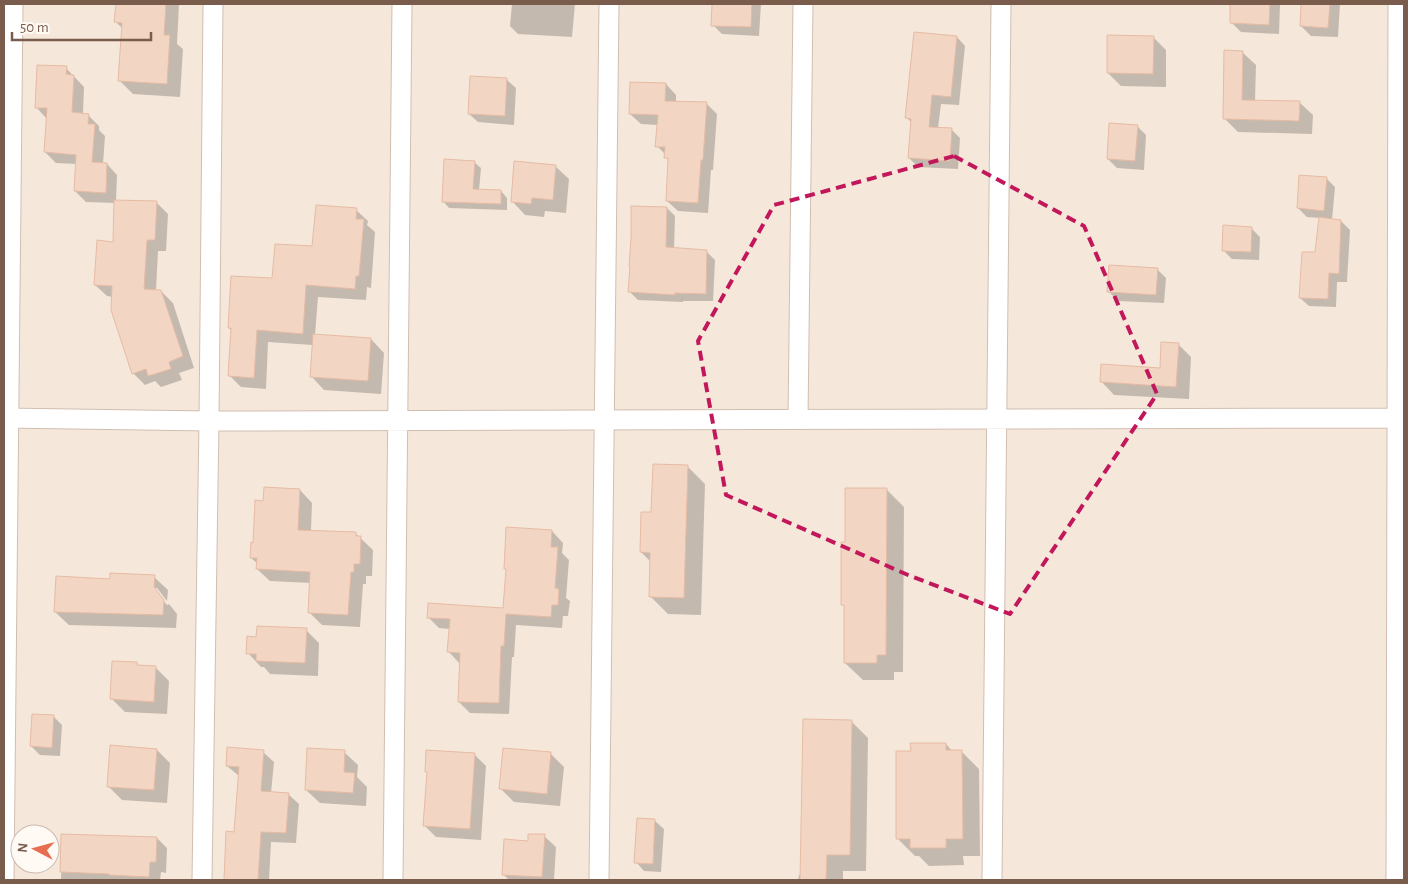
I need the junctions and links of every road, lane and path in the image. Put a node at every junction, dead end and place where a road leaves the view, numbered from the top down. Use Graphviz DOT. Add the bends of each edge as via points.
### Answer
graph roads {
  1 [pos="13,4"];
  2 [pos="213,4"];
  3 [pos="402,4"];
  4 [pos="609,4"];
  5 [pos="803,4"];
  6 [pos="1001,4"];
  7 [pos="1398,4"];
  8 [pos="7,418"];
  9 [pos="996,418"];
  10 [pos="1401,418"];
  11 [pos="798,419"];
  12 [pos="398,420"];
  13 [pos="603,420"];
  14 [pos="209,421"];
  15 [pos="4,880"];
  16 [pos="202,880"];
  17 [pos="393,880"];
  18 [pos="599,880"];
  19 [pos="992,880"];
  20 [pos="1396,880"];
  1 -- 8 [label="street"];
  2 -- 14 [label="street"];
  3 -- 12 [label="street"];
  4 -- 13 [label="street"];
  5 -- 11 [label="street"];
  6 -- 9 [label="street"];
  7 -- 10 [label="street"];
  8 -- 14 [label="street"];
  8 -- 15 [label="street"];
  9 -- 10 [label="street"];
  9 -- 11 [label="street"];
  9 -- 19 [label="street"];
  10 -- 20 [label="street"];
  11 -- 13 [label="street"];
  12 -- 13 [label="street"];
  12 -- 14 [label="street"];
  12 -- 17 [label="street"];
  13 -- 18 [label="street"];
  14 -- 16 [label="street"];
}
